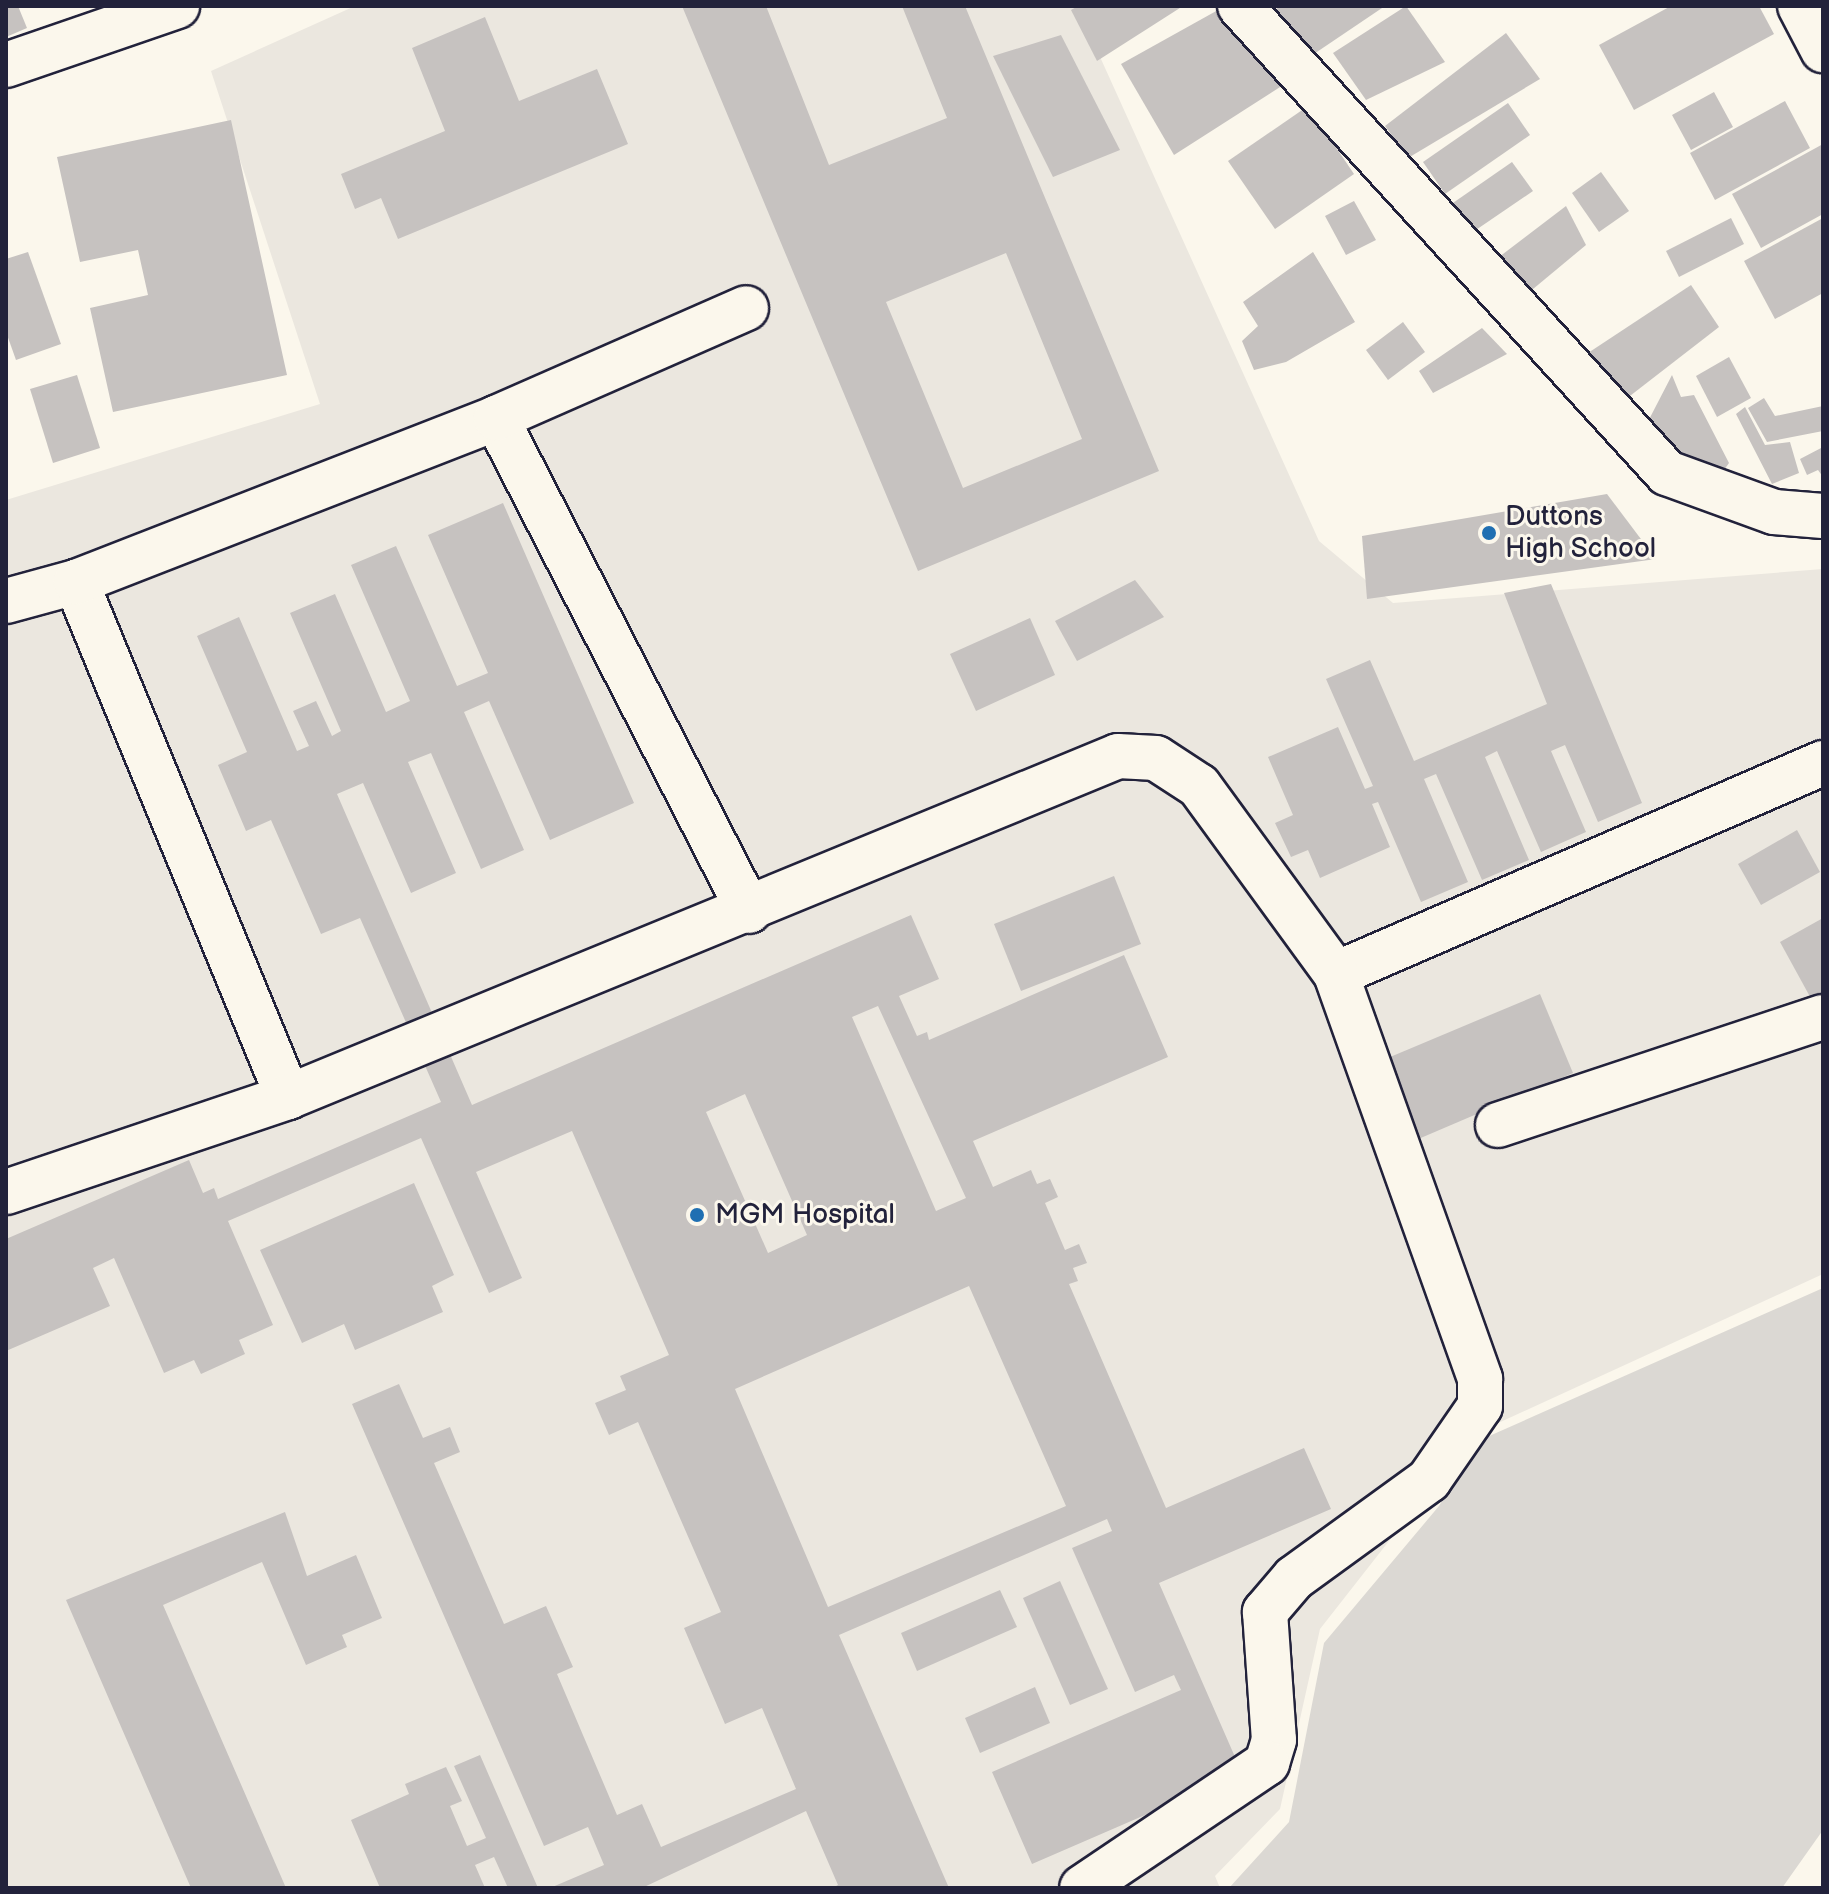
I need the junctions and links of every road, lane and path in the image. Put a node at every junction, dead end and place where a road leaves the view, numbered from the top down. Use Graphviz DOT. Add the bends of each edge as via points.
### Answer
graph roads {
  1 [pos="177,6"];
  2 [pos="1240,6"];
  3 [pos="1800,6"];
  4 [pos="1823,50"];
  5 [pos="6,65"];
  6 [pos="746,308"];
  7 [pos="496,418"];
  8 [pos="1823,516"];
  9 [pos="76,582"];
  10 [pos="6,601"];
  11 [pos="1823,763"];
  12 [pos="749,911"];
  13 [pos="1336,974"];
  14 [pos="1823,1017"];
  15 [pos="288,1097"];
  16 [pos="1498,1125"];
  17 [pos="6,1192"];
  18 [pos="1082,1888"];
  1 -- 5 [label="street"];
  2 -- 8 [label="street" via="1667,473 1774,512"];
  3 -- 4 [label="street"];
  6 -- 7 [label="street"];
  7 -- 9 [label="street"];
  7 -- 12 [label="street"];
  9 -- 10 [label="street"];
  9 -- 15 [label="street"];
  11 -- 13 [label="street"];
  12 -- 13 [label="street" via="1118,756 1156,758 1199,786"];
  12 -- 15 [label="street"];
  13 -- 18 [label="street" via="1480,1379 1480,1406 1429,1480 1294,1578 1265,1612 1274,1740 1267,1763"];
  14 -- 16 [label="street"];
  15 -- 17 [label="street"];
}
